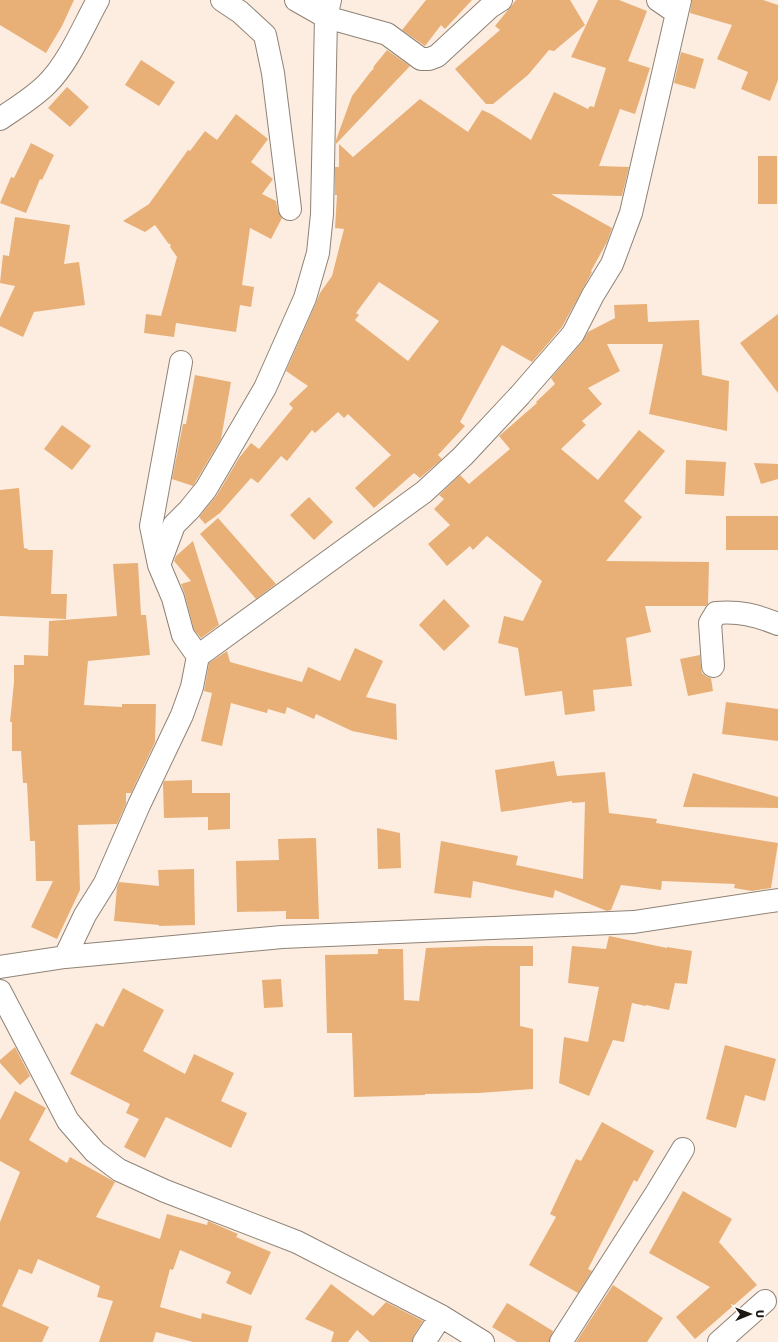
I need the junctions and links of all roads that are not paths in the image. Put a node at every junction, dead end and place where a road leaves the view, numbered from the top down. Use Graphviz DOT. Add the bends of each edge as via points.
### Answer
graph roads {
  1 [pos="98,0"];
  2 [pos="222,0"];
  3 [pos="296,0"];
  4 [pos="501,0"];
  5 [pos="658,0"];
  6 [pos="679,6"];
  7 [pos="328,8"];
  8 [pos="0,119"];
  9 [pos="290,209"];
  10 [pos="181,362"];
  11 [pos="159,565"];
  12 [pos="778,624"];
  13 [pos="198,656"];
  14 [pos="713,666"];
  15 [pos="778,900"];
  16 [pos="65,957"];
  17 [pos="0,967"];
  18 [pos="0,991"];
  19 [pos="683,1149"];
  20 [pos="765,1301"];
  21 [pos="441,1316"];
  22 [pos="424,1342"];
  23 [pos="484,1342"];
  24 [pos="561,1342"];
  25 [pos="719,1342"];
  1 -- 8 [label="street" via="67,59 47,84"];
  2 -- 9 [label="street" via="240,12 265,35 273,73"];
  3 -- 7 [label="street"];
  4 -- 7 [label="street" via="437,56 429,59 421,59 387,34"];
  5 -- 6 [label="street"];
  6 -- 13 [label="street" via="631,213 612,264 573,334 520,396 463,456 424,492"];
  7 -- 11 [label="street" via="322,214 318,253 305,298 265,388 206,489 174,525"];
  10 -- 11 [label="street" via="151,526"];
  11 -- 13 [label="street" via="173,598 184,635"];
  12 -- 14 [label="street" via="741,613 716,613 710,623"];
  13 -- 16 [label="street" via="192,687 182,715 105,883 85,915"];
  15 -- 16 [label="street" via="634,922 282,937"];
  16 -- 17 [label="street"];
  18 -- 21 [label="street" via="68,1122 95,1152 119,1170 165,1191 296,1242"];
  19 -- 24 [label="street"];
  20 -- 25 [label="street"];
  21 -- 22 [label="street"];
  21 -- 23 [label="street"];
}
